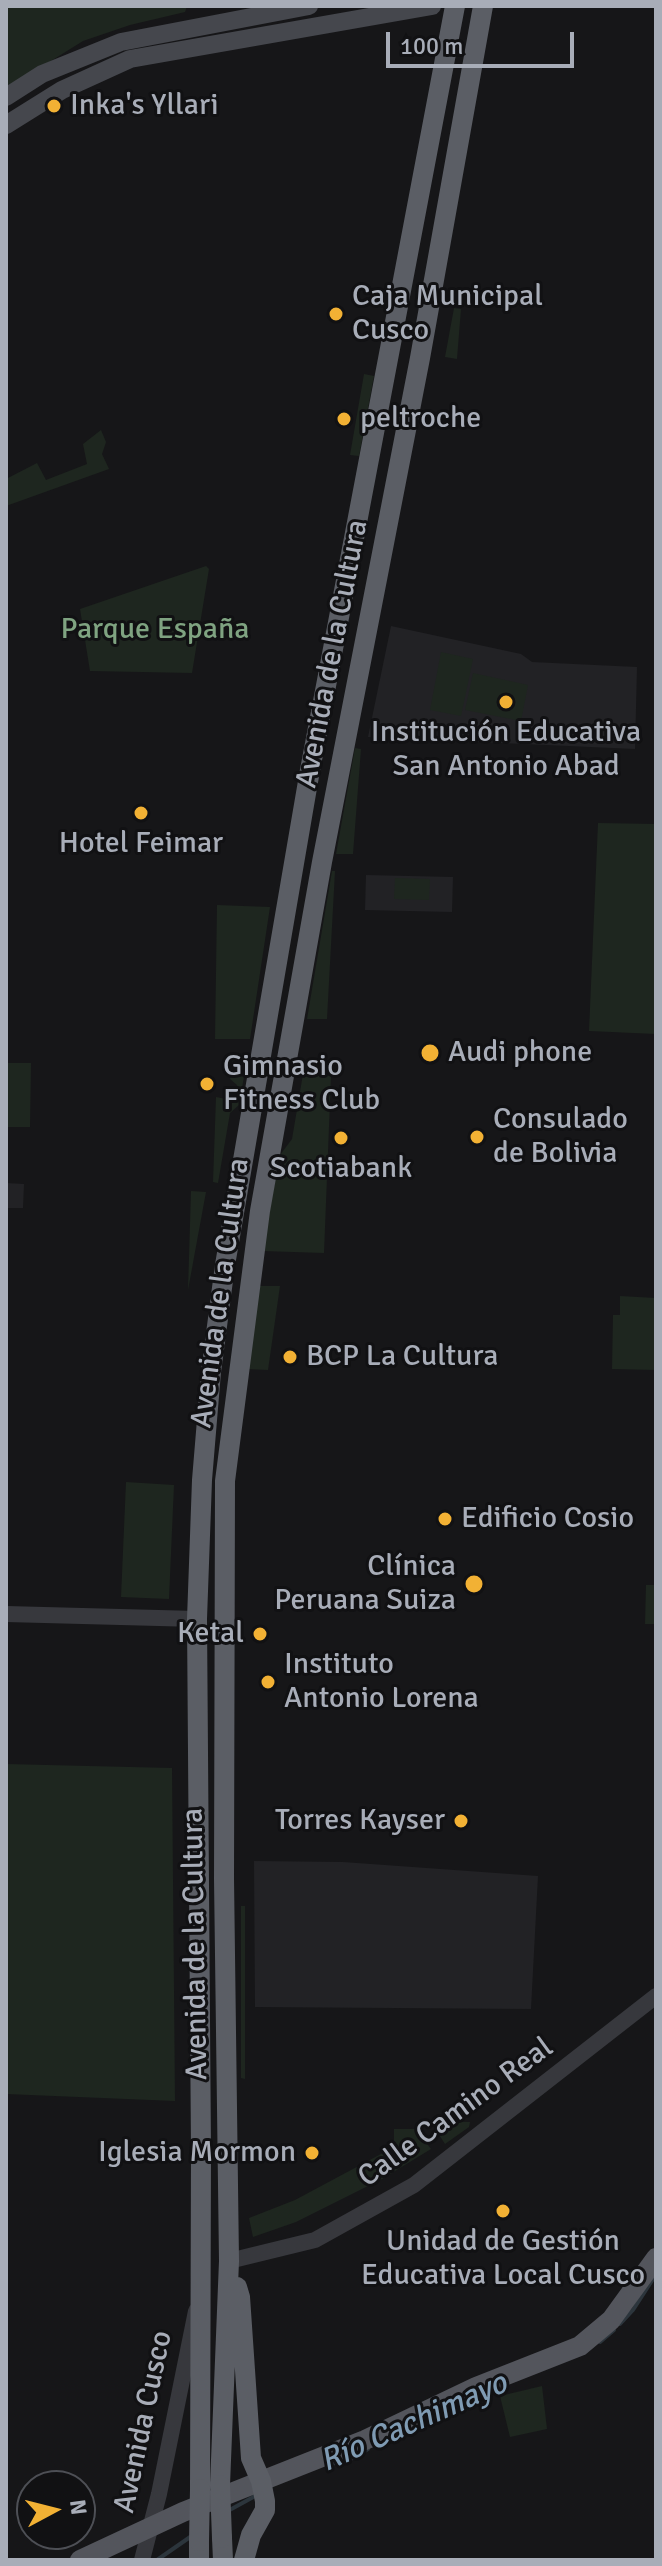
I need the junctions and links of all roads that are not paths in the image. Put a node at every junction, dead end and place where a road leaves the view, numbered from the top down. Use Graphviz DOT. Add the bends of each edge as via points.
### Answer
graph roads {
  1 [pos="309,6"];
  2 [pos="432,6"];
  3 [pos="455,6"];
  4 [pos="479,7"];
  5 [pos="6,97"];
  6 [pos="6,125"];
  7 [pos="6,1614"];
  8 [pos="197,1619"];
  9 [pos="225,1752"];
  10 [pos="198,1753"];
  11 [pos="656,1996"];
  12 [pos="199,2005"];
  13 [pos="226,2005"];
  14 [pos="656,2258"];
  15 [pos="229,2261"];
  16 [pos="201,2295"];
  17 [pos="217,2488"];
  18 [pos="263,2490"];
  19 [pos="151,2526"];
  20 [pos="199,2551"];
  21 [pos="80,2560"];
  22 [pos="142,2560"];
  23 [pos="223,2560"];
  24 [pos="244,2560"];
  1 -- 5 [label="main road" via="121,42 42,74"];
  2 -- 6 [label="main road" via="130,59 62,90"];
  3 -- 8 [label="highway, Avenida de la Cultura" via="345,575 225,1265 203,1464"];
  4 -- 9 [label="highway, Avenida de la Cultura" via="256,1238 225,1481"];
  7 -- 8 [label="street"];
  8 -- 10 [label="highway, Avenida de la Cultura"];
  9 -- 10 [label="highway"];
  9 -- 13 [label="highway, Avenida de la Cultura"];
  10 -- 12 [label="highway, Avenida de la Cultura"];
  11 -- 15 [label="street, Calle Camino Real" via="414,2185 315,2240"];
  12 -- 13 [label="highway"];
  12 -- 16 [label="highway, Avenida de la Cultura"];
  13 -- 15 [label="highway, Avenida de la Cultura"];
  14 -- 18 [label="main road" via="611,2320 580,2346 476,2387"];
  15 -- 17 [label="highway, Avenida de la Cultura"];
  15 -- 18 [label="highway" via="240,2297 251,2458"];
  16 -- 17 [label="highway, Avenida de la Cultura"];
  16 -- 19 [label="street, Avenida Cusco"];
  17 -- 18 [label="main road"];
  17 -- 19 [label="main road"];
  17 -- 20 [label="highway, Avenida de la Cultura, bridge"];
  17 -- 23 [label="highway, Avenida de la Cultura, bridge"];
  18 -- 24 [label="highway" via="265,2510"];
  19 -- 21 [label="main road"];
  19 -- 22 [label="street, Avenida Cusco"];
}
